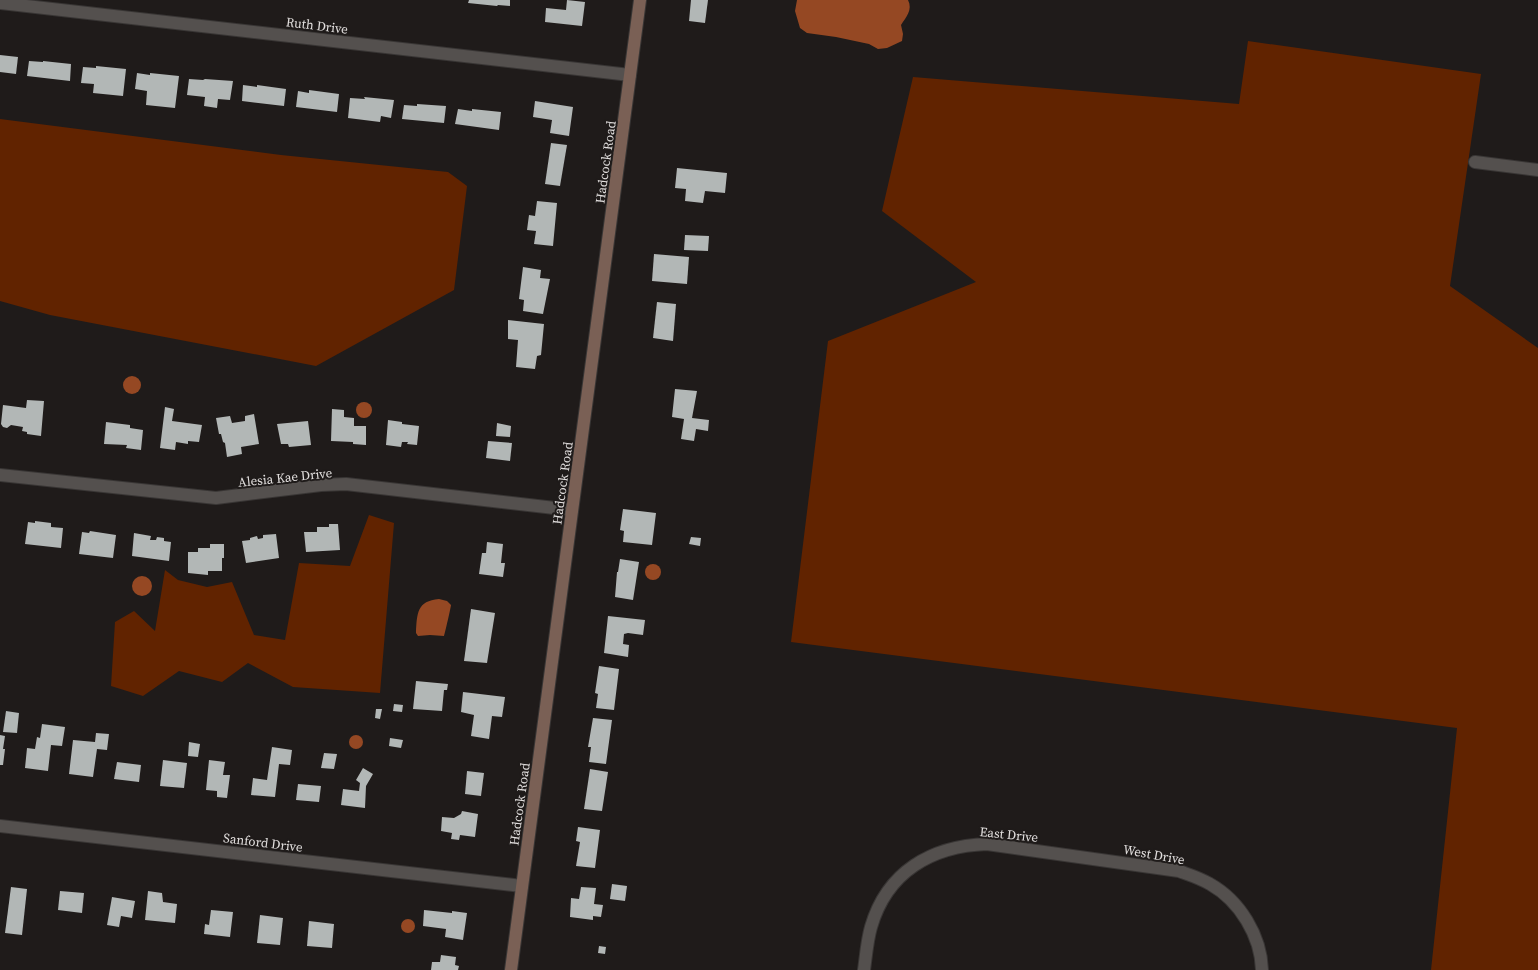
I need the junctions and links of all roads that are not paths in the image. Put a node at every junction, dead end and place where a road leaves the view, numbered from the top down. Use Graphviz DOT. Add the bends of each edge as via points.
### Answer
graph roads {
  1 [pos="640,0"];
  2 [pos="0,3"];
  3 [pos="630,75"];
  4 [pos="1475,162"];
  5 [pos="1538,170"];
  6 [pos="0,475"];
  7 [pos="572,510"];
  8 [pos="0,826"];
  9 [pos="1082,857"];
  10 [pos="522,886"];
  11 [pos="511,970"];
  12 [pos="864,970"];
  13 [pos="1262,970"];
  1 -- 3 [label="street, Hadcock Road"];
  2 -- 3 [label="street, Ruth Drive"];
  3 -- 7 [label="street, Hadcock Road"];
  4 -- 5 [label="street"];
  6 -- 7 [label="street, Alesia Kae Drive" via="216,498 346,484"];
  7 -- 10 [label="street, Hadcock Road"];
  8 -- 10 [label="street, Sanford Drive"];
  9 -- 12 [label="street, East Drive" via="986,844 951,848 933,854 902,875 888,892 870,928"];
  9 -- 13 [label="street, West Drive" via="1179,871 1212,885 1231,900 1250,925 1257,942"];
  10 -- 11 [label="street, Hadcock Road"];
}
